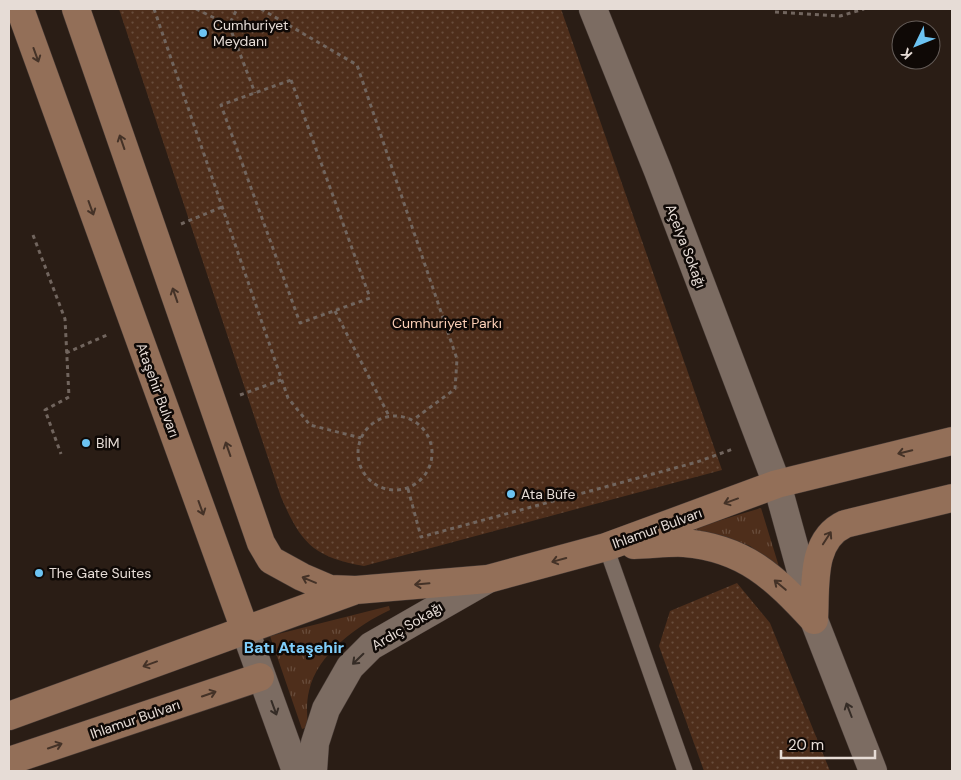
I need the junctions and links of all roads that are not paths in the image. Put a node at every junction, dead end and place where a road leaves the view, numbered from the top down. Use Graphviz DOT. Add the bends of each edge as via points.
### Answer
graph roads {
  1 [pos="20,9"];
  2 [pos="76,9"];
  3 [pos="593,9"];
  4 [pos="952,441"];
  5 [pos="777,484"];
  6 [pos="952,498"];
  7 [pos="606,547"];
  8 [pos="488,579"];
  9 [pos="356,590"];
  10 [pos="814,620"];
  11 [pos="245,630"];
  12 [pos="260,677"];
  13 [pos="9,716"];
  14 [pos="9,762"];
  15 [pos="296,771"];
  16 [pos="313,771"];
  17 [pos="685,771"];
  18 [pos="874,771"];
  1 -- 11 [label="main road, Ataşehir Bulvarı, one-way"];
  9 -- 2 [label="main road, one-way" via="330,589 302,577 271,560 261,543"];
  3 -- 5 [label="street, Açelya Sokağı"];
  4 -- 5 [label="main road, Ihlamur Bulvarı, one-way"];
  5 -- 7 [label="main road, Ihlamur Bulvarı, one-way"];
  5 -- 10 [label="street, Açelya Sokağı"];
  10 -- 6 [label="main road, one-way" via="818,554 833,529"];
  7 -- 8 [label="main road, Ihlamur Bulvarı, one-way"];
  10 -- 7 [label="main road, one-way" via="783,587 748,560 715,548 683,543"];
  7 -- 17 [label="lane"];
  8 -- 9 [label="main road, Ihlamur Bulvarı, one-way"];
  8 -- 16 [label="street, Ardıç Sokağı, one-way" via="371,646 350,667 326,710 315,743"];
  9 -- 11 [label="main road"];
  18 -- 10 [label="street, Açelya Sokağı, one-way"];
  11 -- 12 [label="street, Ataşehir Bulvarı"];
  11 -- 13 [label="main road, one-way"];
  14 -- 12 [label="main road, Ihlamur Bulvarı, one-way"];
  12 -- 15 [label="street, Ataşehir Bulvarı, one-way"];
}
